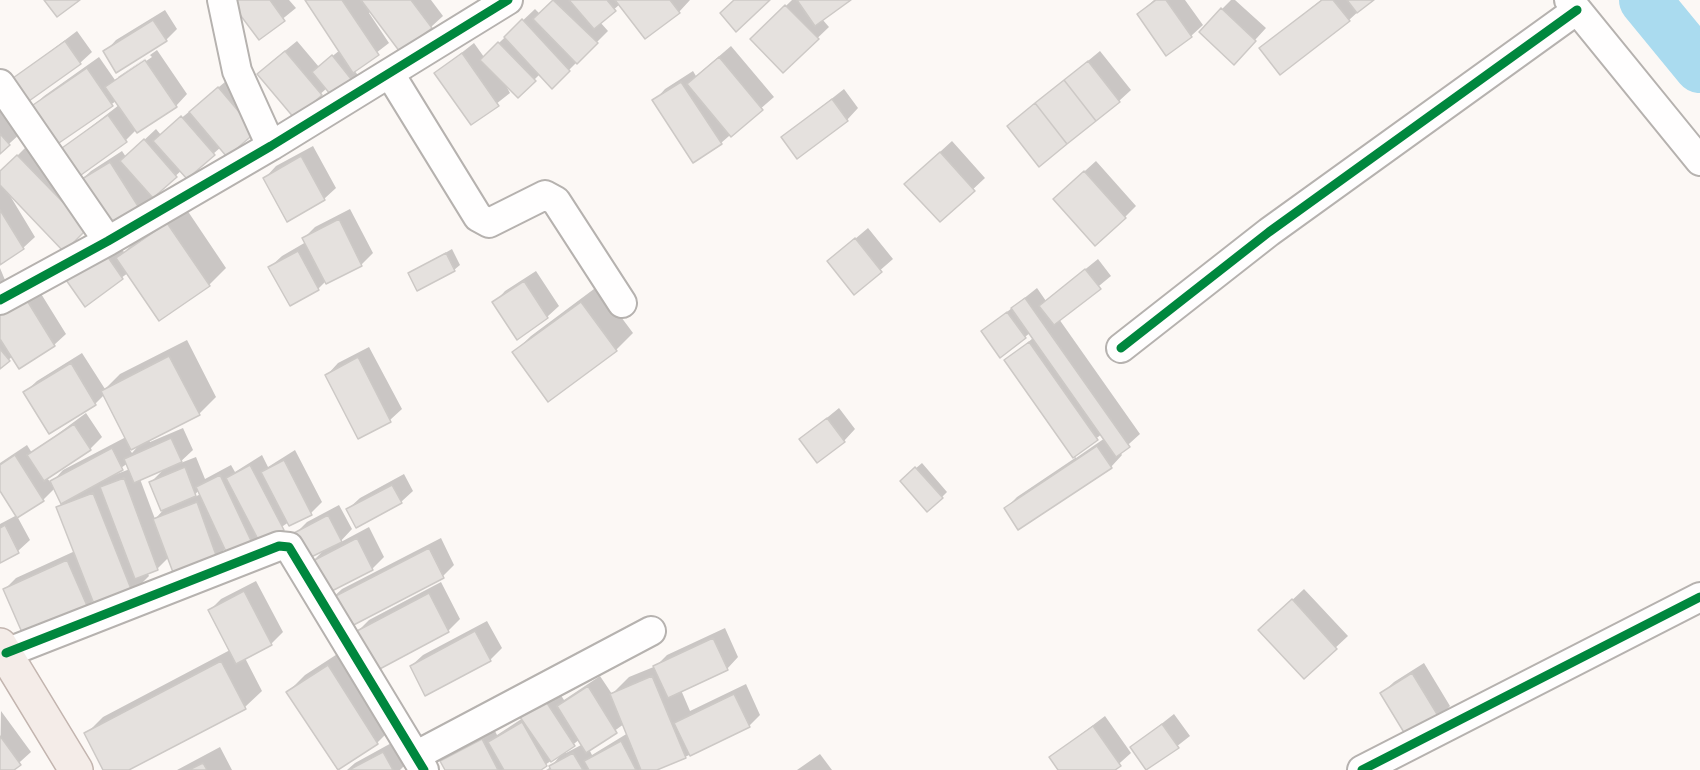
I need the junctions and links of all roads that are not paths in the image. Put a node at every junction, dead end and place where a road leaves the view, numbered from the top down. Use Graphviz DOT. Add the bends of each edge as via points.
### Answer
graph roads {
  1 [pos="222,0"];
  2 [pos="508,0"];
  3 [pos="1573,5"];
  4 [pos="390,74"];
  5 [pos="0,84"];
  6 [pos="271,146"];
  7 [pos="1700,161"];
  8 [pos="108,241"];
  9 [pos="0,300"];
  10 [pos="622,303"];
  11 [pos="1121,348"];
  12 [pos="1700,597"];
  13 [pos="651,632"];
  14 [pos="3,649"];
  15 [pos="420,763"];
  16 [pos="76,770"];
  17 [pos="1362,770"];
  1 -- 6 [label="street" via="237,71"];
  2 -- 4 [label="street"];
  3 -- 7 [label="street"];
  3 -- 11 [label="street"];
  4 -- 6 [label="street"];
  4 -- 10 [label="street" via="478,217 489,222 545,195 556,201"];
  5 -- 8 [label="street"];
  6 -- 8 [label="street"];
  8 -- 9 [label="street"];
  12 -- 17 [label="street"];
  13 -- 15 [label="street"];
  14 -- 15 [label="street" via="279,546 289,547"];
  14 -- 16 [label="main road"];
}
